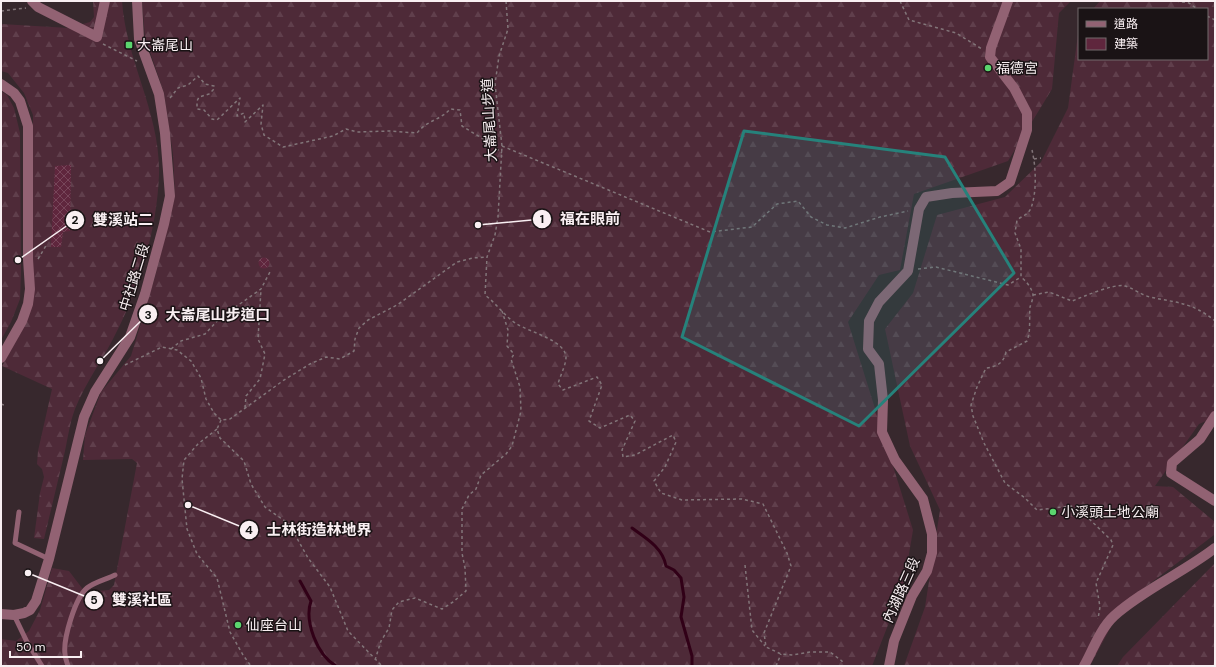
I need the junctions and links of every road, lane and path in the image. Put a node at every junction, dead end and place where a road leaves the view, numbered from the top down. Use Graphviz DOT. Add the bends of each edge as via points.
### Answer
graph roads {
  1 [pos="105,1"];
  2 [pos="138,1"];
  3 [pos="506,1"];
  4 [pos="900,1"];
  5 [pos="1008,1"];
  6 [pos="1176,1"];
  7 [pos="35,4"];
  8 [pos="1196,8"];
  9 [pos="1,11"];
  10 [pos="97,38"];
  11 [pos="990,54"];
  12 [pos="148,66"];
  13 [pos="1,84"];
  14 [pos="159,96"];
  15 [pos="1026,130"];
  16 [pos="502,146"];
  17 [pos="502,153"];
  18 [pos="1041,158"];
  19 [pos="1034,159"];
  20 [pos="919,209"];
  21 [pos="497,223"];
  22 [pos="478,225"];
  23 [pos="47,244"];
  24 [pos="487,257"];
  25 [pos="28,259"];
  26 [pos="271,270"];
  27 [pos="908,271"];
  28 [pos="1021,277"];
  29 [pos="262,289"];
  30 [pos="1033,295"];
  31 [pos="501,310"];
  32 [pos="1215,321"];
  33 [pos="171,349"];
  34 [pos="1,358"];
  35 [pos="115,362"];
  36 [pos="1,404"];
  37 [pos="4,405"];
  38 [pos="245,408"];
  39 [pos="1215,416"];
  40 [pos="221,420"];
  41 [pos="217,429"];
  42 [pos="1215,501"];
  43 [pos="19,512"];
  44 [pos="1215,548"];
  45 [pos="49,559"];
  46 [pos="745,565"];
  47 [pos="115,575"];
  48 [pos="1,614"];
  49 [pos="14,615"];
  50 [pos="1098,621"];
  51 [pos="766,647"];
  52 [pos="781,654"];
  53 [pos="375,660"];
  54 [pos="42,666"];
  55 [pos="68,666"];
  56 [pos="251,666"];
  57 [pos="382,666"];
  58 [pos="776,666"];
  59 [pos="842,666"];
  60 [pos="889,666"];
  61 [pos="1084,666"];
  1 -- 10 [label="street"];
  2 -- 12 [label="street, 中社路二段" via="139,39"];
  3 -- 16 [label="path, 大崙尾山步道" via="508,29 498,56 495,84"];
  4 -- 11 [label="path" via="909,20 956,33"];
  5 -- 11 [label="street"];
  6 -- 8 [label="path" via="1189,3"];
  7 -- 9 [label="path"];
  7 -- 10 [label="street"];
  10 -- 12 [label="path" via="105,47"];
  11 -- 15 [label="street" via="992,62 1014,88 1027,113"];
  12 -- 14 [label="street, 中社路二段"];
  13 -- 25 [label="street" via="14,93 20,102 28,126"];
  14 -- 17 [label="path" via="169,99 178,88 188,85 198,76 201,77 206,84 214,86 214,89 209,94 199,97 197,109 204,110 212,119 217,120 240,98 237,116 244,113 245,122 263,105 261,124 264,135 283,147 333,136 346,129 357,132 417,133 424,124 446,114 450,108 460,110 462,126"];
  14 -- 35 [label="street, 中社路二段" via="170,196 145,294 130,337"];
  15 -- 19 [label="path"];
  15 -- 20 [label="street" via="1010,182 997,192 952,193 926,197"];
  16 -- 17 [label="path, 大崙尾山步道"];
  16 -- 20 [label="path" via="710,232 752,227 778,204 798,201 811,217 827,225 845,228"];
  17 -- 21 [label="path, 大崙尾山步道"];
  18 -- 19 [label="path"];
  19 -- 28 [label="path" via="1036,187 1031,208 1026,215 1017,220 1015,227 1021,249"];
  20 -- 27 [label="street"];
  21 -- 22 [label="path"];
  21 -- 24 [label="path, 大崙尾山步道"];
  23 -- 25 [label="path" via="37,260"];
  24 -- 31 [label="path, 大崙尾山步道" via="485,296"];
  24 -- 38 [label="path" via="457,262 397,305 368,320 359,328 354,351 340,359 326,357 310,364"];
  25 -- 34 [label="street" via="28,304 22,321"];
  26 -- 29 [label="path"];
  27 -- 28 [label="path" via="936,267 1008,285"];
  27 -- 60 [label="street, 內湖路三段" via="879,302 869,321 868,349 879,364 883,400 882,432 895,460 923,500 932,534 932,553 928,571 912,596 894,641"];
  28 -- 30 [label="path"];
  29 -- 33 [label="path" via="220,318 205,334 181,341"];
  29 -- 38 [label="path" via="258,339 265,354 260,379 246,396"];
  30 -- 32 [label="path" via="1049,292 1072,301 1094,292 1124,285 1149,296 1180,302 1203,311"];
  30 -- 50 [label="path" via="1027,341 1006,352 1003,360 994,367 986,368 972,405 973,416 1005,482 1037,510 1071,506 1080,510 1111,540 1112,545 1096,583 1100,607"];
  31 -- 51 [label="path, 大崙尾山步道" via="509,320 562,347 566,357 558,384 563,390 597,377 602,385 589,421 600,428 630,415 635,421 622,450 624,457 635,455 673,435 676,442 665,467 654,481 661,493 682,500 742,499 763,504 791,566 764,633"];
  31 -- 53 [label="path" via="508,330 507,346 514,354 511,359 520,387 522,411 512,446 481,475 476,489 469,495 462,509 462,553 466,591 442,609 415,598 399,602 392,610 389,628 381,641"];
  33 -- 35 [label="path" via="162,347 126,365"];
  33 -- 40 [label="path" via="177,350 191,361 201,378 206,399"];
  35 -- 45 [label="street, 中社路二段" via="95,392 84,417"];
  36 -- 37 [label="path"];
  38 -- 40 [label="path" via="230,419"];
  39 -- 42 [label="street" via="1200,439 1172,463 1171,473"];
  40 -- 41 [label="path"];
  41 -- 53 [label="path" via="220,438 244,461 251,484 265,508 289,524 308,558 330,587 348,632"];
  41 -- 56 [label="path" via="198,444 184,460 182,479 188,529 197,554 217,578 230,632"];
  43 -- 45 [label="lane" via="15,543"];
  44 -- 61 [label="street" via="1113,617"];
  45 -- 49 [label="street, 中社路二段" via="36,600 30,610"];
  46 -- 51 [label="path" via="752,630"];
  47 -- 55 [label="lane" via="87,588 73,612 65,653"];
  48 -- 49 [label="street, 中社路二段"];
  49 -- 54 [label="lane"];
  51 -- 52 [label="path"];
  52 -- 58 [label="path"];
  52 -- 59 [label="path" via="793,656 810,652 830,652 842,661"];
  53 -- 57 [label="path"];
}
